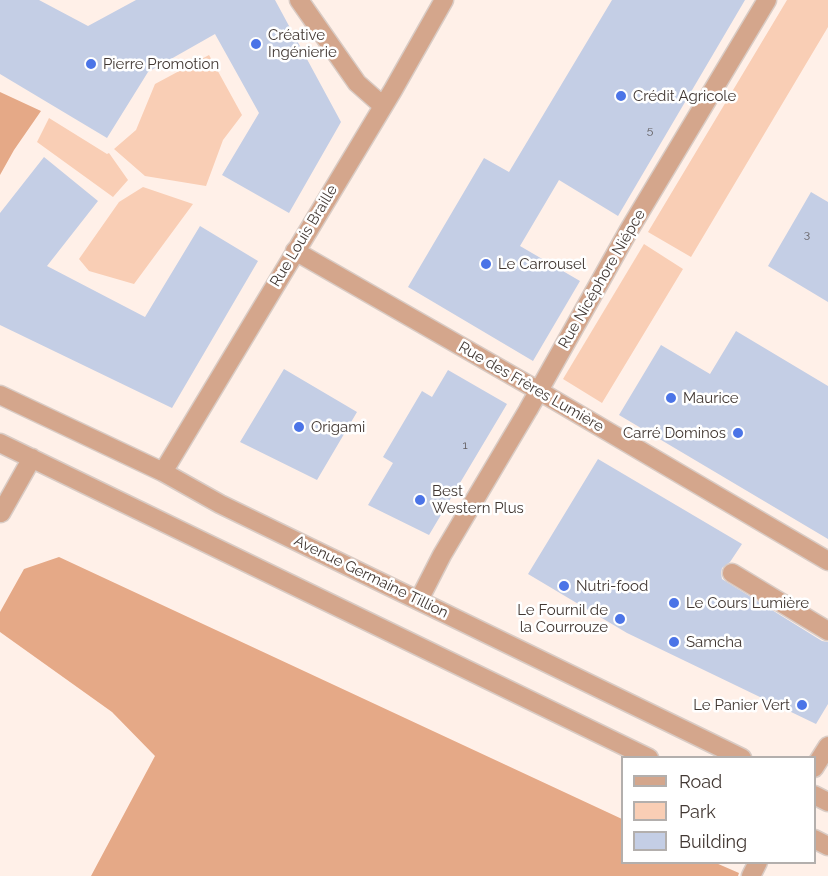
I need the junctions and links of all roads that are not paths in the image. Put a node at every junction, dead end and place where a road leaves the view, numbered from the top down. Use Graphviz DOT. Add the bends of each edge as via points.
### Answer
graph roads {
  1 [pos="299,0"];
  2 [pos="444,0"];
  3 [pos="767,0"];
  4 [pos="383,106"];
  5 [pos="295,251"];
  6 [pos="539,390"];
  7 [pos="0,395"];
  8 [pos="0,442"];
  9 [pos="32,458"];
  10 [pos="163,472"];
  11 [pos="1,513"];
  12 [pos="828,561"];
  13 [pos="732,573"];
  14 [pos="419,600"];
  15 [pos="828,630"];
  16 [pos="828,746"];
  17 [pos="645,756"];
  18 [pos="738,756"];
  19 [pos="816,765"];
  1 -- 4 [label="street" via="357,83"];
  2 -- 4 [label="street, Rue Louis Braille"];
  3 -- 6 [label="street, Rue Nicéphore Niépce" via="629,230"];
  4 -- 5 [label="street, Rue Louis Braille"];
  5 -- 6 [label="street, Rue des Frères Lumière"];
  5 -- 10 [label="street, Rue Louis Braille"];
  6 -- 12 [label="street, Rue des Frères Lumière"];
  6 -- 14 [label="street, Rue Nicéphore Niépce"];
  7 -- 10 [label="street, Avenue Germaine Tillion"];
  8 -- 9 [label="street"];
  9 -- 11 [label="street"];
  9 -- 17 [label="street"];
  10 -- 14 [label="street, Avenue Germaine Tillion" via="220,504"];
  13 -- 15 [label="street"];
  14 -- 18 [label="street, Avenue Germaine Tillion"];
  16 -- 19 [label="street"];
}
